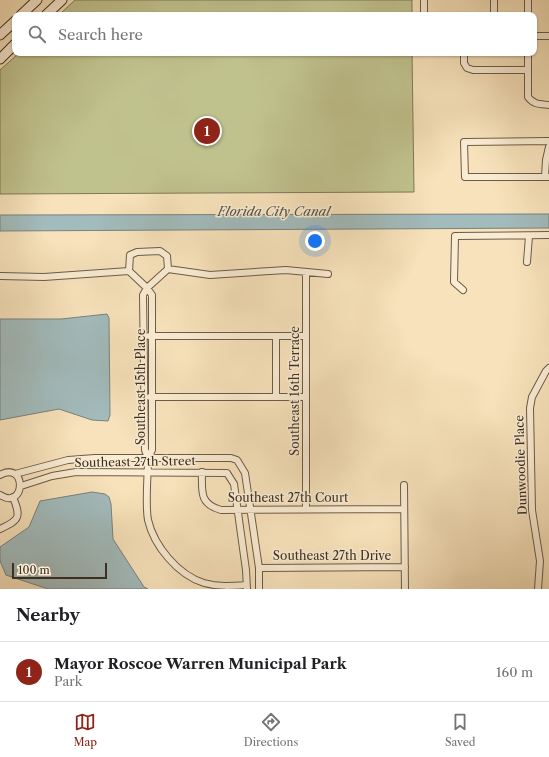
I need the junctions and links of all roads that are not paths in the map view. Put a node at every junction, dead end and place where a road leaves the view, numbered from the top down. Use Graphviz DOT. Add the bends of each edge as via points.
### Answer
graph roads {
  1 [pos="37,0"];
  2 [pos="62,0"];
  3 [pos="424,0"];
  4 [pos="494,0"];
  5 [pos="528,0"];
  6 [pos="25,12"];
  7 [pos="49,12"];
  8 [pos="424,12"];
  9 [pos="494,12"];
  10 [pos="528,12"];
  11 [pos="12,24"];
  12 [pos="0,36"];
  13 [pos="537,36"];
  14 [pos="549,36"];
  15 [pos="12,47"];
  16 [pos="464,56"];
  17 [pos="528,56"];
  18 [pos="0,59"];
  19 [pos="528,70"];
  20 [pos="549,105"];
  21 [pos="549,141"];
  22 [pos="549,148"];
  23 [pos="547,177"];
  24 [pos="549,235"];
  25 [pos="529,236"];
  26 [pos="527,262"];
  27 [pos="168,269"];
  28 [pos="129,271"];
  29 [pos="306,272"];
  30 [pos="328,274"];
  31 [pos="0,276"];
  32 [pos="147,288"];
  33 [pos="463,290"];
  34 [pos="144,336"];
  35 [pos="152,336"];
  36 [pos="276,336"];
  37 [pos="306,336"];
  38 [pos="549,368"];
  39 [pos="144,397"];
  40 [pos="152,397"];
  41 [pos="276,397"];
  42 [pos="306,397"];
  43 [pos="148,458"];
  44 [pos="1,472"];
  45 [pos="148,472"];
  46 [pos="202,472"];
  47 [pos="15,474"];
  48 [pos="404,485"];
  49 [pos="21,486"];
  50 [pos="0,495"];
  51 [pos="13,497"];
  52 [pos="250,509"];
  53 [pos="306,509"];
  54 [pos="404,509"];
  55 [pos="238,510"];
  56 [pos="0,529"];
  57 [pos="405,567"];
  58 [pos="259,568"];
  59 [pos="246,587"];
  60 [pos="259,589"];
  61 [pos="405,589"];
  62 [pos="538,589"];
  1 -- 6 [label="main road"];
  2 -- 7 [label="main road"];
  3 -- 8 [label="street"];
  4 -- 9 [label="street"];
  5 -- 10 [label="street"];
  11 -- 12 [label="main road"];
  13 -- 14 [label="street"];
  15 -- 18 [label="main road"];
  16 -- 19 [label="street" via="467,68 473,70"];
  17 -- 19 [label="street"];
  19 -- 20 [label="street" via="528,97 536,104"];
  21 -- 23 [label="street" via="464,142 465,177"];
  22 -- 23 [label="street" via="546,160"];
  24 -- 25 [label="street"];
  25 -- 26 [label="street"];
  25 -- 33 [label="street" via="455,236 454,282"];
  27 -- 28 [label="street" via="164,253 137,252 130,256"];
  27 -- 29 [label="street" via="210,275 286,270"];
  27 -- 32 [label="street"];
  28 -- 31 [label="street" via="44,277"];
  28 -- 32 [label="street"];
  29 -- 30 [label="street"];
  29 -- 37 [label="street, Southeast 16th Terrace"];
  32 -- 34 [label="street, Southeast 15th Place" via="143,295"];
  32 -- 35 [label="street, Southeast 15th Place" via="152,296"];
  34 -- 35 [label="street"];
  34 -- 39 [label="street, Southeast 15th Place"];
  35 -- 36 [label="street"];
  35 -- 40 [label="street, Southeast 15th Place"];
  36 -- 37 [label="street"];
  36 -- 41 [label="street"];
  37 -- 42 [label="street, Southeast 16th Terrace"];
  38 -- 62 [label="street, Dunwoodie Place" via="532,397 530,408 532,510 540,562"];
  39 -- 40 [label="street"];
  39 -- 43 [label="street, Southeast 15th Place" via="145,450"];
  40 -- 41 [label="street"];
  40 -- 43 [label="street, Southeast 15th Place" via="152,450"];
  41 -- 42 [label="street"];
  42 -- 53 [label="street, Southeast 16th Terrace"];
  43 -- 45 [label="street"];
  43 -- 47 [label="street, Southeast 27th Street" via="68,460"];
  43 -- 52 [label="street, Southeast 27th Street" via="237,460 245,473"];
  44 -- 47 [label="street, Southeast 27th Street"];
  45 -- 46 [label="street, Southeast 27th Street"];
  45 -- 49 [label="street, Southeast 27th Street" via="76,472 52,476"];
  45 -- 59 [label="street" via="148,520 164,552 179,568 202,582 217,586"];
  46 -- 55 [label="street, Southeast 27th Street" via="227,473 234,484"];
  46 -- 55 [label="street, Southeast 27th Court" via="203,497 206,504 221,510"];
  47 -- 49 [label="street"];
  48 -- 54 [label="street"];
  49 -- 51 [label="street"];
  50 -- 51 [label="street" via="5,498"];
  51 -- 56 [label="street" via="19,511 18,518"];
  52 -- 53 [label="street, Southeast 27th Court"];
  52 -- 55 [label="street, Southeast 27th Court"];
  52 -- 58 [label="street"];
  53 -- 54 [label="street, Southeast 27th Court"];
  54 -- 57 [label="street"];
  55 -- 59 [label="street"];
  57 -- 58 [label="street, Southeast 27th Drive"];
  57 -- 61 [label="street"];
  58 -- 60 [label="street"];
}
